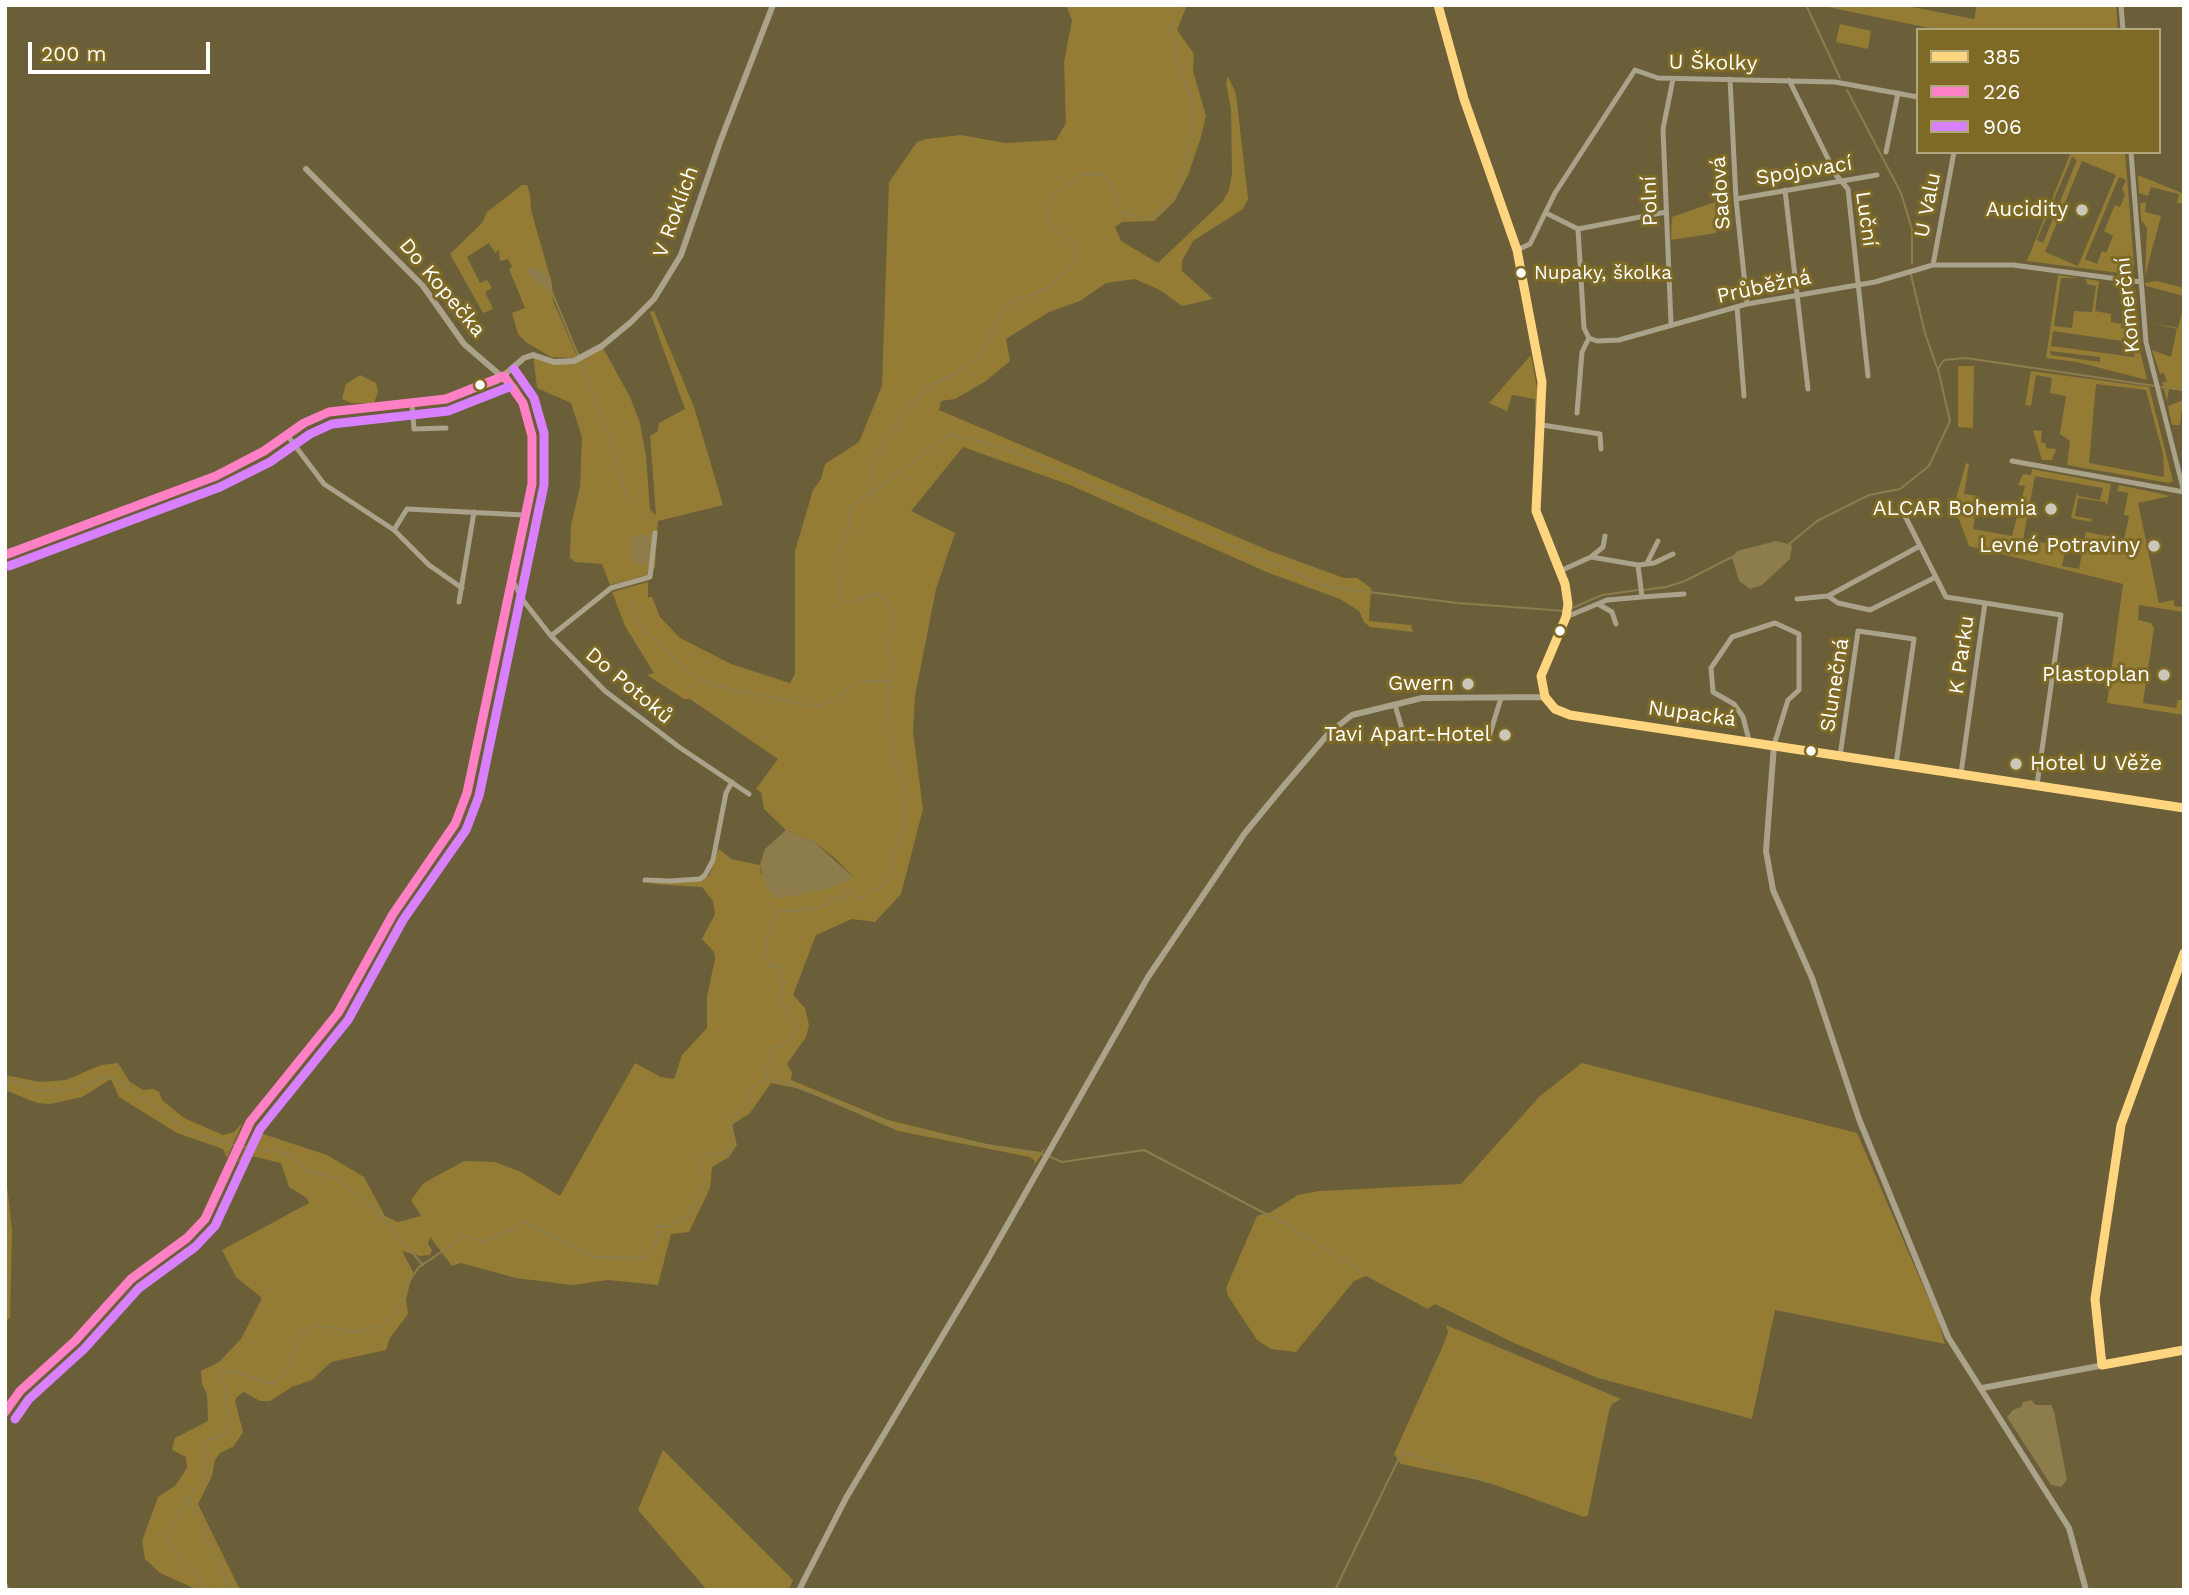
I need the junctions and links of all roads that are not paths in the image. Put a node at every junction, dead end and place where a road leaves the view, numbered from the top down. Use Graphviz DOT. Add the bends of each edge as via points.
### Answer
graph roads {
  1 [pos="773,5"];
  2 [pos="2121,5"];
  3 [pos="1438,8"];
  4 [pos="2123,28"];
  5 [pos="1673,79"];
  6 [pos="1730,79"];
  7 [pos="1789,80"];
  8 [pos="1898,93"];
  9 [pos="1916,97"];
  10 [pos="1886,152"];
  11 [pos="1954,154"];
  12 [pos="2131,154"];
  13 [pos="306,169"];
  14 [pos="1877,175"];
  15 [pos="1842,181"];
  16 [pos="1785,190"];
  17 [pos="1736,199"];
  18 [pos="1665,212"];
  19 [pos="1546,213"];
  20 [pos="1578,229"];
  21 [pos="1517,250"];
  22 [pos="1933,265"];
  23 [pos="2141,282"];
  24 [pos="1859,285"];
  25 [pos="1796,294"];
  26 [pos="1747,304"];
  27 [pos="1737,307"];
  28 [pos="1671,324"];
  29 [pos="1589,338"];
  30 [pos="504,376"];
  31 [pos="1868,376"];
  32 [pos="1808,389"];
  33 [pos="1744,396"];
  34 [pos="412,405"];
  35 [pos="1577,413"];
  36 [pos="1542,425"];
  37 [pos="446,428"];
  38 [pos="287,435"];
  39 [pos="1601,449"];
  40 [pos="2012,461"];
  41 [pos="2184,492"];
  42 [pos="474,512"];
  43 [pos="524,515"];
  44 [pos="1905,516"];
  45 [pos="394,530"];
  46 [pos="655,533"];
  47 [pos="1605,536"];
  48 [pos="1658,541"];
  49 [pos="1920,546"];
  50 [pos="1674,554"];
  51 [pos="5,555"];
  52 [pos="1591,557"];
  53 [pos="1647,563"];
  54 [pos="1638,565"];
  55 [pos="1560,571"];
  56 [pos="1936,577"];
  57 [pos="512,579"];
  58 [pos="461,588"];
  59 [pos="1684,594"];
  60 [pos="1642,596"];
  61 [pos="1828,596"];
  62 [pos="1797,599"];
  63 [pos="459,602"];
  64 [pos="1985,603"];
  65 [pos="1598,604"];
  66 [pos="1567,615"];
  67 [pos="1616,624"];
  68 [pos="551,636"];
  69 [pos="1545,697"];
  70 [pos="1500,698"];
  71 [pos="1395,705"];
  72 [pos="1749,740"];
  73 [pos="1774,745"];
  74 [pos="1840,756"];
  75 [pos="1896,764"];
  76 [pos="1961,773"];
  77 [pos="732,782"];
  78 [pos="2037,785"];
  79 [pos="749,794"];
  80 [pos="2184,808"];
  81 [pos="645,880"];
  82 [pos="2184,952"];
  83 [pos="2184,1350"];
  84 [pos="2102,1365"];
  85 [pos="1982,1388"];
  86 [pos="5,1412"];
  87 [pos="799,1590"];
  88 [pos="2087,1590"];
  1 -- 30 [label="street, V Roklích" via="670,276 631,322 580,358 554,362 533,355"];
  2 -- 4 [label="street"];
  3 -- 21 [label="street"];
  5 -- 6 [label="street, U Školky"];
  5 -- 18 [label="street, Polní" via="1663,129"];
  5 -- 19 [label="street, U Školky" via="1635,70"];
  6 -- 7 [label="street, U Školky"];
  6 -- 17 [label="street, Sadová"];
  7 -- 8 [label="street, U Školky"];
  7 -- 15 [label="street, Luční"];
  8 -- 9 [label="street"];
  8 -- 10 [label="street"];
  11 -- 22 [label="street, U Valu"];
  12 -- 23 [label="street, Komerční"];
  13 -- 30 [label="street, Do Kopečka" via="423,286 464,344"];
  14 -- 15 [label="street, Spojovací"];
  15 -- 16 [label="street, Spojovací"];
  15 -- 24 [label="street, Luční" via="1848,188"];
  16 -- 17 [label="street, Spojovací"];
  16 -- 25 [label="street"];
  17 -- 26 [label="street, Sadová"];
  18 -- 20 [label="street"];
  18 -- 28 [label="street, Polní"];
  19 -- 20 [label="street"];
  19 -- 21 [label="street" via="1530,244"];
  20 -- 29 [label="street" via="1584,328"];
  21 -- 36 [label="street" via="1542,382"];
  22 -- 23 [label="street, Průběžná" via="2027,266"];
  22 -- 24 [label="street, Průběžná"];
  23 -- 41 [label="street, Komerční" via="2149,357"];
  24 -- 25 [label="street, Průběžná"];
  24 -- 31 [label="street, Luční"];
  25 -- 26 [label="street, Průběžná"];
  25 -- 32 [label="street"];
  26 -- 27 [label="street, Průběžná"];
  27 -- 28 [label="street, Průběžná"];
  27 -- 33 [label="street"];
  28 -- 29 [label="street, Průběžná" via="1619,340"];
  29 -- 35 [label="street" via="1581,352"];
  30 -- 34 [label="street, V Roklích" via="469,392"];
  30 -- 43 [label="street, Do Kopečka" via="523,403 532,436 532,484"];
  34 -- 37 [label="street" via="414,429"];
  34 -- 38 [label="street, V Roklích" via="329,412"];
  36 -- 39 [label="street" via="1600,434"];
  36 -- 55 [label="street" via="1536,511"];
  38 -- 45 [label="street" via="324,484"];
  38 -- 51 [label="street, V Roklích" via="216,477"];
  40 -- 41 [label="street, Komerční"];
  42 -- 43 [label="street"];
  42 -- 45 [label="street" via="407,509"];
  42 -- 58 [label="street"];
  43 -- 57 [label="street, Do Kopečka"];
  44 -- 49 [label="street, K Parku"];
  45 -- 58 [label="street" via="429,565"];
  46 -- 68 [label="street" via="650,577 611,588"];
  47 -- 52 [label="street" via="1603,547"];
  48 -- 53 [label="street"];
  49 -- 56 [label="street, K Parku"];
  49 -- 61 [label="street"];
  50 -- 53 [label="street"];
  52 -- 54 [label="street"];
  52 -- 55 [label="street"];
  53 -- 54 [label="street"];
  54 -- 60 [label="street"];
  55 -- 66 [label="street"];
  56 -- 61 [label="street" via="1870,610"];
  56 -- 64 [label="street, K Parku" via="1946,597"];
  57 -- 68 [label="street, Do Potoků"];
  57 -- 86 [label="street, Do Kopečka" via="467,793 455,824 393,914 338,1013 250,1122 197,1229 131,1279 75,1341 20,1391"];
  58 -- 63 [label="street"];
  59 -- 60 [label="street"];
  60 -- 65 [label="street"];
  61 -- 62 [label="street"];
  64 -- 76 [label="street, K Parku"];
  64 -- 78 [label="street" via="2061,615"];
  65 -- 66 [label="street"];
  65 -- 67 [label="street" via="1612,612"];
  66 -- 69 [label="street" via="1541,676"];
  68 -- 77 [label="street, Do Potoků" via="605,691"];
  69 -- 70 [label="street"];
  69 -- 72 [label="street, Nupacká" via="1555,709 1570,715"];
  70 -- 71 [label="street" via="1422,698"];
  70 -- 71 [label="street" via="1489,737 1405,739"];
  71 -- 87 [label="street" via="1352,715 1329,733 1245,833 1195,905 1147,977 984,1266 901,1402"];
  72 -- 73 [label="street, Nupacká"];
  72 -- 73 [label="street" via="1743,716 1734,704 1713,692 1711,667 1732,637 1775,623 1799,634 1799,690 1788,700"];
  73 -- 74 [label="street, Nupacká"];
  73 -- 85 [label="street" via="1766,851 1773,890 1812,978 1852,1101 1948,1337"];
  74 -- 75 [label="street, Nupacká"];
  74 -- 75 [label="street, Slunečná" via="1858,631 1914,639"];
  75 -- 76 [label="street, Nupacká"];
  76 -- 78 [label="street, Nupacká"];
  77 -- 79 [label="street, Do Potoků"];
  77 -- 81 [label="street" via="713,860 705,875"];
  78 -- 80 [label="street, Nupacká"];
  82 -- 84 [label="street" via="2121,1125 2095,1299"];
  83 -- 84 [label="street"];
  84 -- 85 [label="street"];
  85 -- 88 [label="street" via="2054,1500 2074,1543"];
}
